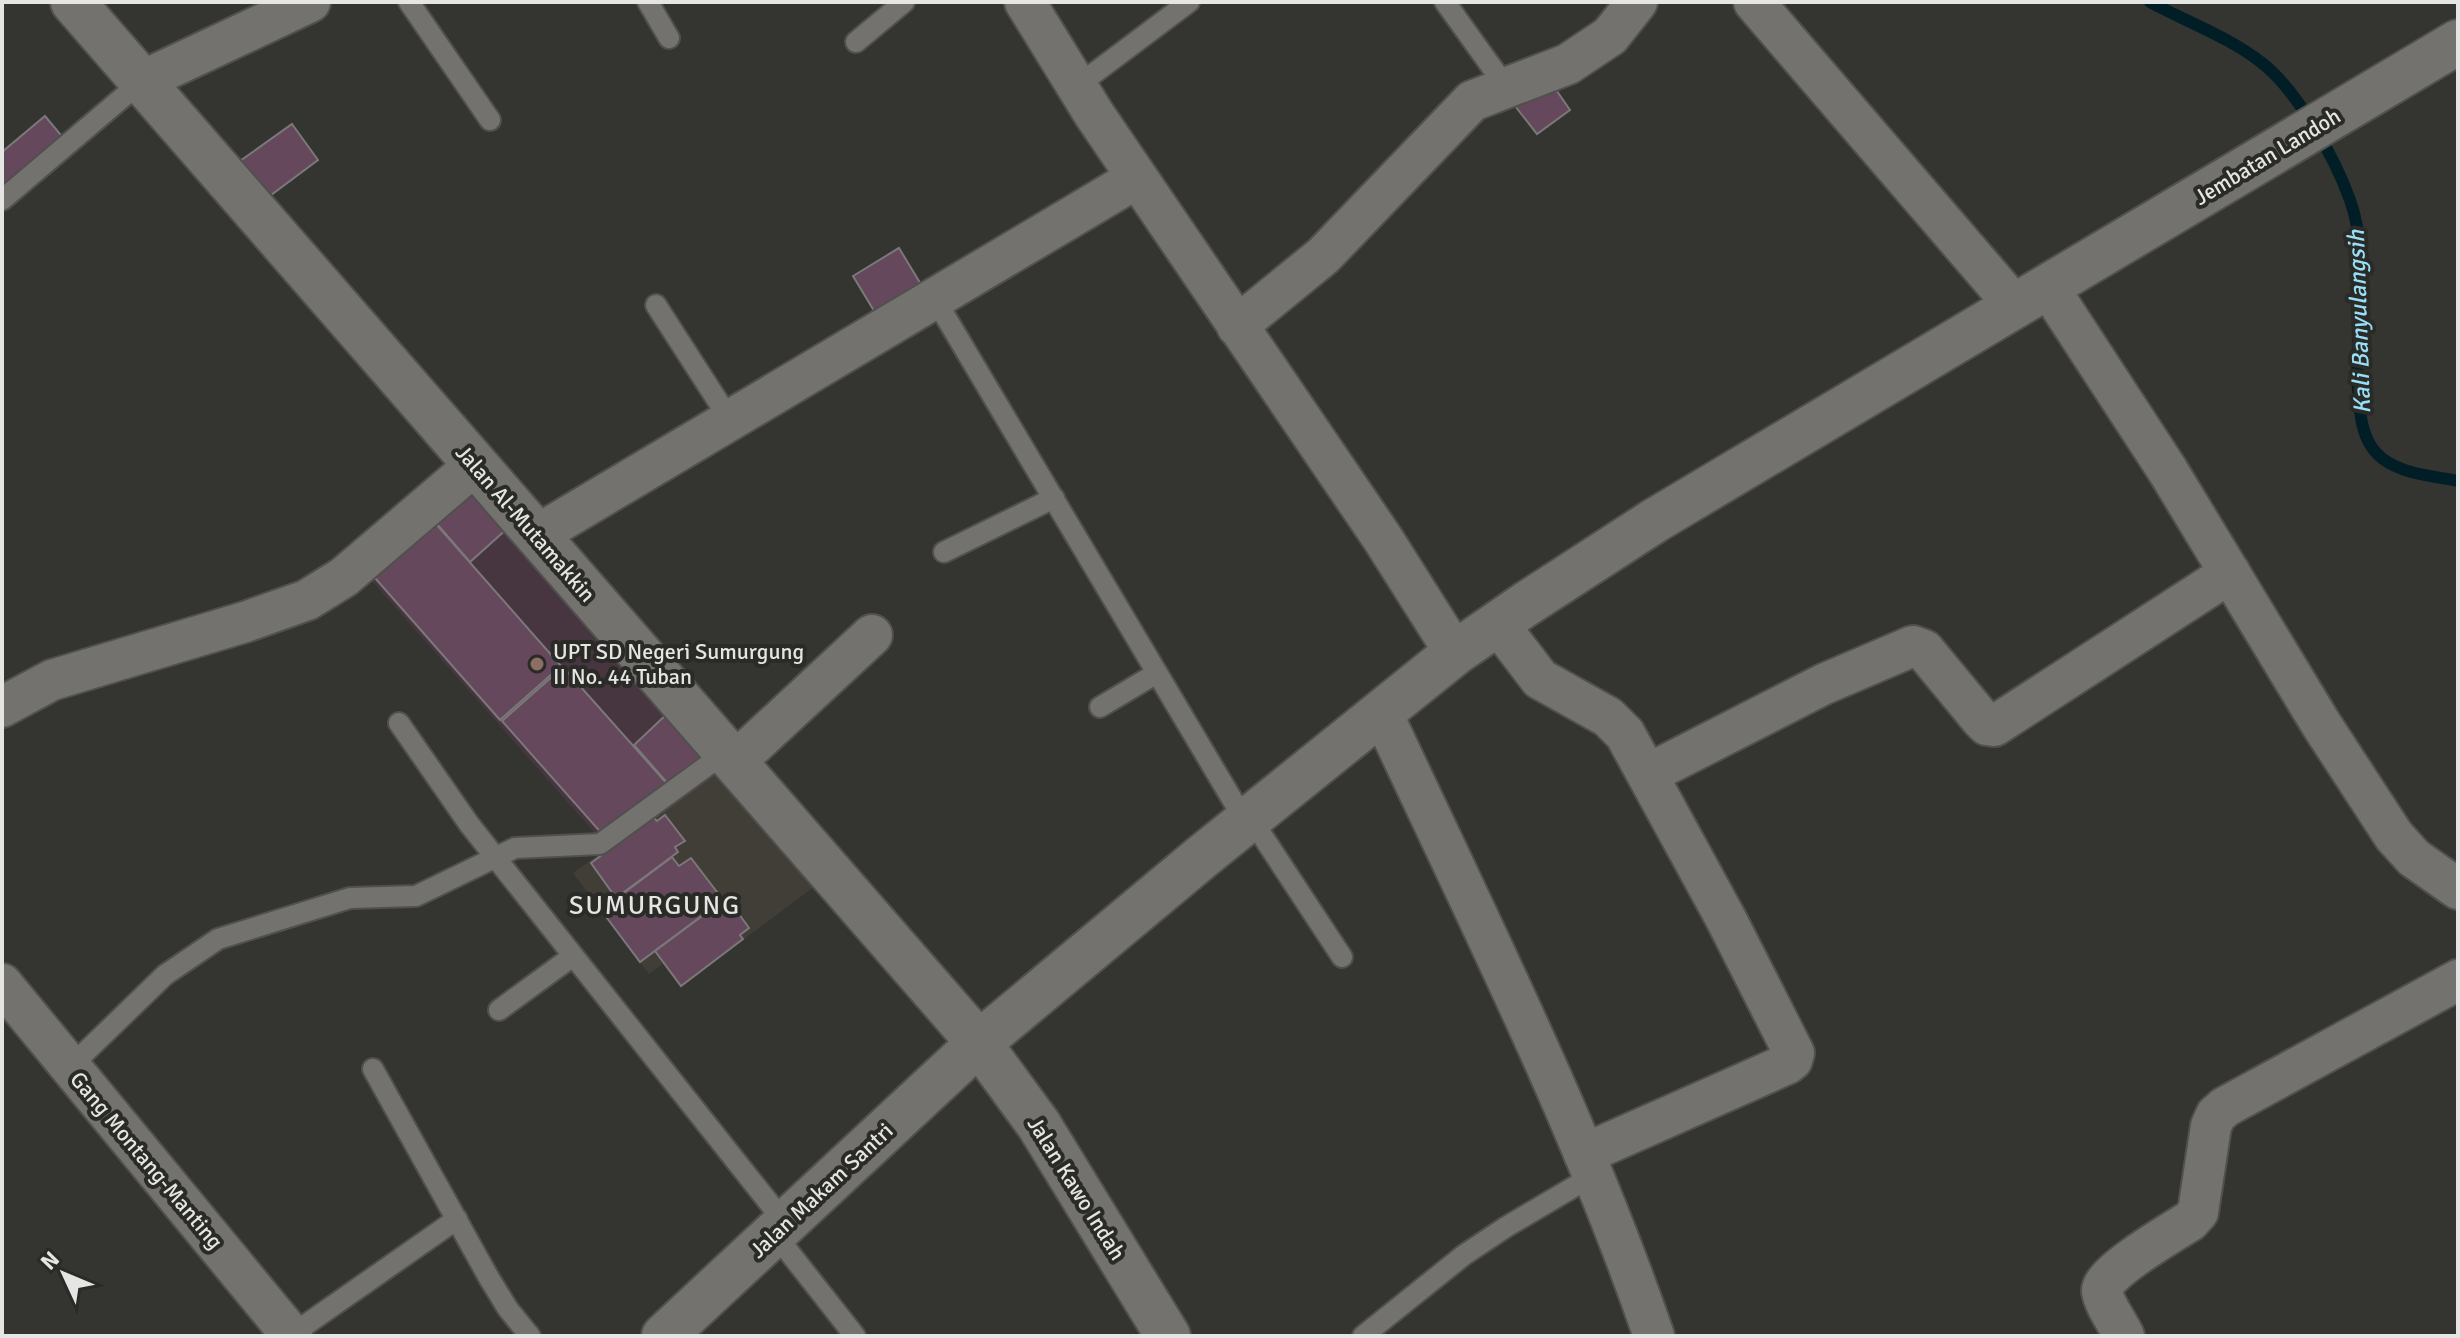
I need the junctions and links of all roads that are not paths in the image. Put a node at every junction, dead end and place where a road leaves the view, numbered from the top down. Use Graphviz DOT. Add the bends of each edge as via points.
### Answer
graph roads {
  1 [pos="73,2"];
  2 [pos="310,2"];
  3 [pos="409,2"];
  4 [pos="648,2"];
  5 [pos="904,2"];
  6 [pos="1025,2"];
  7 [pos="1189,2"];
  8 [pos="1445,2"];
  9 [pos="1637,2"];
  10 [pos="1754,2"];
  11 [pos="669,38"];
  12 [pos="856,42"];
  13 [pos="2458,42"];
  14 [pos="142,81"];
  15 [pos="1077,86"];
  16 [pos="1506,87"];
  17 [pos="490,120"];
  18 [pos="1137,178"];
  19 [pos="2,200"];
  20 [pos="2032,297"];
  21 [pos="935,299"];
  22 [pos="656,305"];
  23 [pos="1237,326"];
  24 [pos="730,420"];
  25 [pos="475,465"];
  26 [pos="1054,498"];
  27 [pos="537,535"];
  28 [pos="944,552"];
  29 [pos="2230,573"];
  30 [pos="1498,624"];
  31 [pos="872,635"];
  32 [pos="1455,653"];
  33 [pos="1157,673"];
  34 [pos="2,707"];
  35 [pos="1100,707"];
  36 [pos="1381,711"];
  37 [pos="399,723"];
  38 [pos="730,757"];
  39 [pos="1648,774"];
  40 [pos="1248,819"];
  41 [pos="494,856"];
  42 [pos="2458,889"];
  43 [pos="573,956"];
  44 [pos="1342,957"];
  45 [pos="2458,980"];
  46 [pos="2,984"];
  47 [pos="499,1010"];
  48 [pos="979,1043"];
  49 [pos="70,1067"];
  50 [pos="373,1069"];
  51 [pos="1589,1165"];
  52 [pos="457,1219"];
  53 [pos="780,1228"];
  54 [pos="292,1335"];
  55 [pos="530,1336"];
  56 [pos="664,1336"];
  57 [pos="855,1336"];
  58 [pos="1168,1336"];
  59 [pos="1363,1336"];
  60 [pos="1654,1336"];
  61 [pos="2124,1336"];
  1 -- 14 [label="street, Jalan Al-Mutamakkin"];
  2 -- 14 [label="street"];
  3 -- 17 [label="lane"];
  4 -- 11 [label="lane"];
  5 -- 12 [label="lane"];
  6 -- 15 [label="street"];
  7 -- 15 [label="lane"];
  8 -- 16 [label="lane"];
  9 -- 16 [label="street" via="1610,36 1568,64"];
  10 -- 20 [label="street"];
  13 -- 20 [label="street, Jembatan Landoh"];
  14 -- 19 [label="lane"];
  14 -- 25 [label="street, Jalan Al-Mutamakkin"];
  15 -- 18 [label="street"];
  16 -- 23 [label="street" via="1472,101 1323,256"];
  18 -- 21 [label="street"];
  18 -- 23 [label="street"];
  20 -- 29 [label="street" via="2168,471"];
  20 -- 30 [label="street, Jembatan Landoh" via="1654,521"];
  21 -- 24 [label="street"];
  21 -- 26 [label="lane"];
  22 -- 24 [label="lane"];
  23 -- 32 [label="street"];
  24 -- 27 [label="street"];
  25 -- 27 [label="street, Jalan Al-Mutamakkin"];
  25 -- 34 [label="street" via="344,577 307,600 52,680"];
  26 -- 28 [label="lane"];
  26 -- 33 [label="lane"];
  27 -- 38 [label="street, Jalan Al-Mutamakkin"];
  29 -- 39 [label="street" via="1997,725 1987,725 1924,650 1913,646"];
  29 -- 42 [label="street" via="2394,836 2414,858"];
  30 -- 32 [label="street, Jalan Makam Santri"];
  30 -- 39 [label="street" via="1540,679 1619,726"];
  31 -- 38 [label="street"];
  32 -- 36 [label="street, Jalan Makam Santri"];
  33 -- 35 [label="lane"];
  33 -- 40 [label="lane"];
  36 -- 40 [label="street, Jalan Makam Santri"];
  36 -- 51 [label="street"];
  37 -- 41 [label="lane"];
  38 -- 41 [label="lane" via="600,844 521,846"];
  38 -- 48 [label="street, Jalan Al-Mutamakkin"];
  39 -- 51 [label="street" via="1794,1056"];
  40 -- 44 [label="lane"];
  40 -- 48 [label="street, Jalan Makam Santri"];
  41 -- 43 [label="lane"];
  41 -- 49 [label="lane" via="416,896 350,898 218,939 158,981"];
  43 -- 47 [label="lane"];
  43 -- 53 [label="lane"];
  45 -- 61 [label="street" via="2221,1110 2211,1126 2198,1212 2102,1284"];
  46 -- 49 [label="street, Gang Montang-Manting"];
  48 -- 53 [label="street, Jalan Makam Santri"];
  48 -- 58 [label="street, Jalan Kawo Indah" via="1039,1125"];
  49 -- 54 [label="street, Gang Montang-Manting"];
  50 -- 52 [label="lane"];
  51 -- 59 [label="lane"];
  51 -- 60 [label="street"];
  52 -- 54 [label="lane"];
  52 -- 55 [label="lane" via="508,1309"];
  53 -- 56 [label="street, Jalan Makam Santri"];
  53 -- 57 [label="lane"];
}
